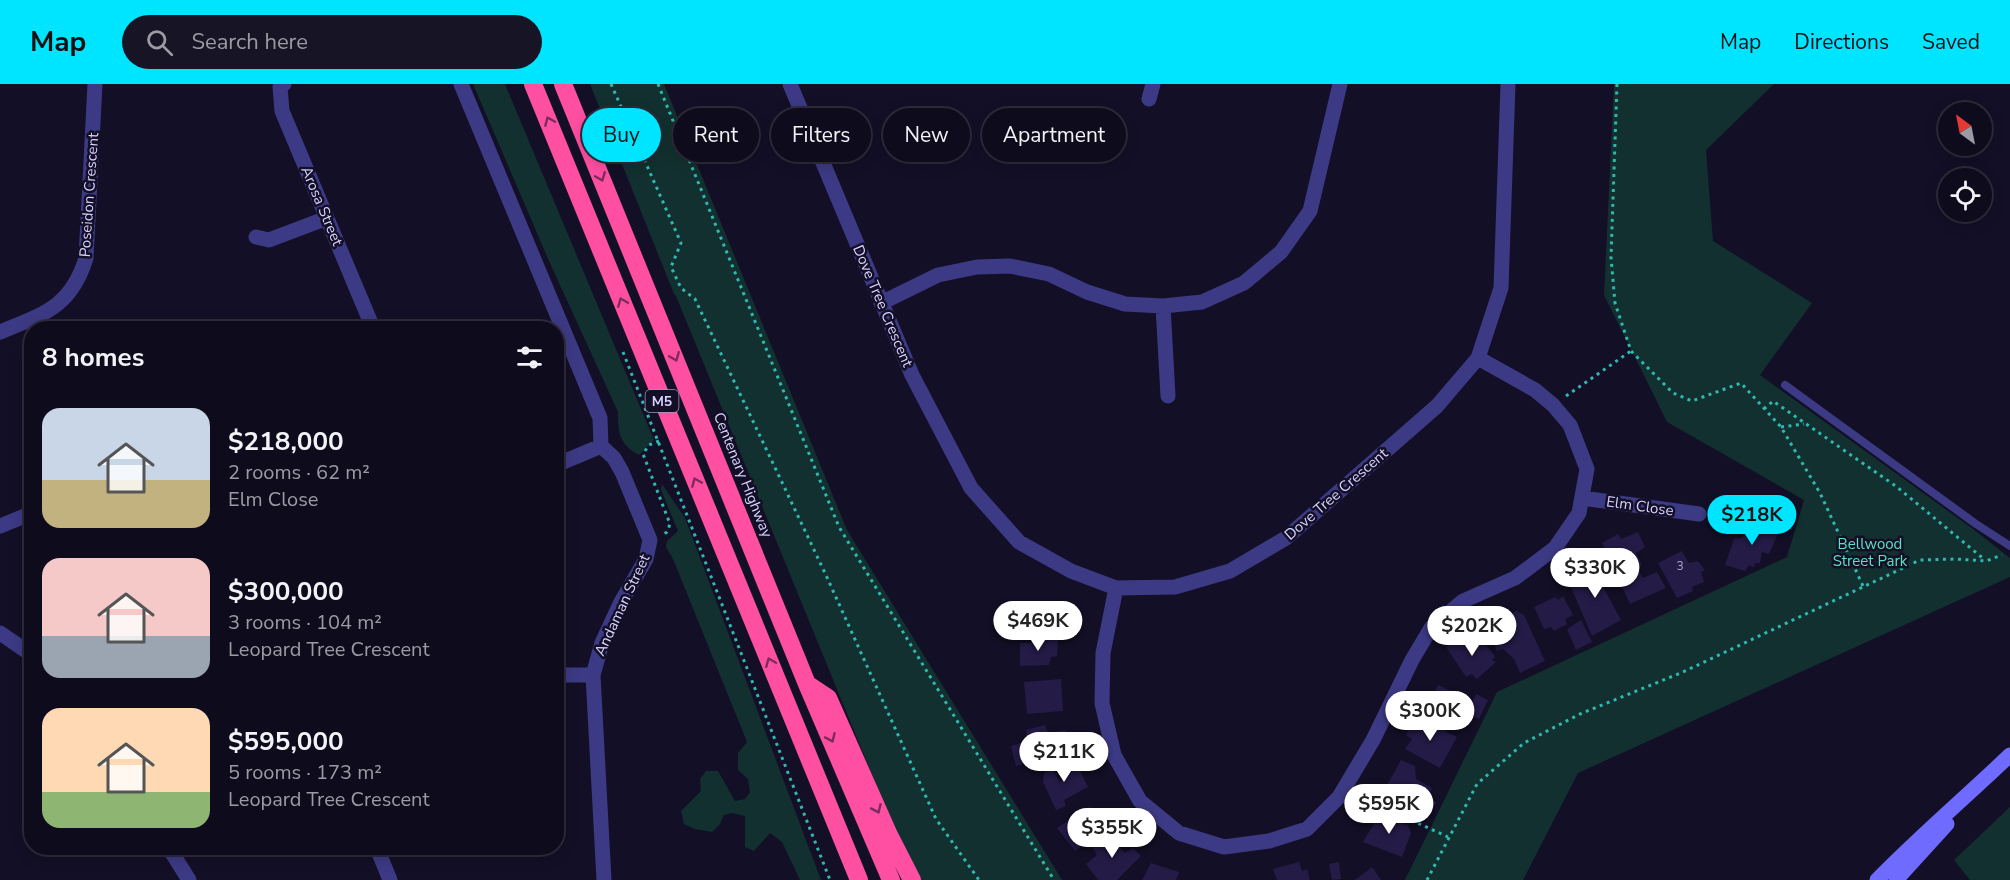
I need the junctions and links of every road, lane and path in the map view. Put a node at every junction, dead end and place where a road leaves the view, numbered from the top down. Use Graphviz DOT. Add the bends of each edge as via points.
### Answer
graph roads {
  1 [pos="95,84"];
  2 [pos="284,84"];
  3 [pos="460,84"];
  4 [pos="533,84"];
  5 [pos="563,84"];
  6 [pos="611,84"];
  7 [pos="658,84"];
  8 [pos="790,84"];
  9 [pos="1153,84"];
  10 [pos="1340,84"];
  11 [pos="1508,84"];
  12 [pos="1617,84"];
  13 [pos="1149,99"];
  14 [pos="327,218"];
  15 [pos="256,237"];
  16 [pos="881,303"];
  17 [pos="1163,306"];
  18 [pos="27,321"];
  19 [pos="370,321"];
  20 [pos="559,321"];
  21 [pos="24,322"];
  22 [pos="0,332"];
  23 [pos="564,332"];
  24 [pos="620,344"];
  25 [pos="1631,351"];
  26 [pos="1478,358"];
  27 [pos="1785,385"];
  28 [pos="1168,396"];
  29 [pos="1553,405"];
  30 [pos="1764,409"];
  31 [pos="1806,423"];
  32 [pos="1781,427"];
  33 [pos="659,441"];
  34 [pos="601,446"];
  35 [pos="564,462"];
  36 [pos="1582,498"];
  37 [pos="1699,514"];
  38 [pos="24,516"];
  39 [pos="0,526"];
  40 [pos="650,540"];
  41 [pos="2010,546"];
  42 [pos="2010,552"];
  43 [pos="1986,561"];
  44 [pos="1863,586"];
  45 [pos="1116,588"];
  46 [pos="0,633"];
  47 [pos="24,650"];
  48 [pos="564,675"];
  49 [pos="593,675"];
  50 [pos="807,684"];
  51 [pos="2010,755"];
  52 [pos="1344,789"];
  53 [pos="1959,804"];
  54 [pos="1448,837"];
  55 [pos="173,855"];
  56 [pos="380,855"];
  57 [pos="852,862"];
  58 [pos="189,880"];
  59 [pos="390,880"];
  60 [pos="604,880"];
  61 [pos="830,880"];
  62 [pos="847,880"];
  63 [pos="859,880"];
  64 [pos="891,880"];
  65 [pos="912,880"];
  66 [pos="979,880"];
  67 [pos="1054,880"];
  68 [pos="1427,880"];
  69 [pos="1876,880"];
  70 [pos="1896,880"];
  1 -- 18 [label="street, Poseidon Crescent" via="86,258 71,292 56,306"];
  2 -- 14 [label="street, Arosa Street" via="280,87 282,111"];
  3 -- 20 [label="street"];
  57 -- 4 [label="highway, M5, one-way"];
  5 -- 50 [label="highway, Centenary Highway / M5, one-way"];
  6 -- 66 [label="path" via="681,243 670,267 700,310 936,819"];
  7 -- 67 [label="path" via="838,527"];
  8 -- 16 [label="street, Dove Tree Crescent"];
  9 -- 13 [label="street"];
  10 -- 17 [label="street" via="1310,211 1281,252 1244,283 1202,302"];
  11 -- 26 [label="street, Dove Tree Crescent" via="1501,288"];
  12 -- 25 [label="path" via="1611,257 1615,303"];
  14 -- 15 [label="street" via="269,240"];
  14 -- 19 [label="street, Arosa Street"];
  16 -- 17 [label="street" via="938,275 977,267 1010,266 1049,274 1125,304"];
  16 -- 45 [label="street, Dove Tree Crescent" via="912,375 971,488 1019,542 1071,571"];
  17 -- 28 [label="street"];
  21 -- 22 [label="street, Poseidon Crescent"];
  23 -- 34 [label="street" via="600,418"];
  24 -- 33 [label="path"];
  25 -- 29 [label="path"];
  25 -- 30 [label="path" via="1673,393 1692,402 1741,383"];
  26 -- 29 [label="street" via="1535,390"];
  26 -- 45 [label="street, Dove Tree Crescent" via="1437,406 1286,538 1230,571 1175,587"];
  27 -- 41 [label="lane"];
  29 -- 36 [label="street" via="1570,425 1587,469"];
  30 -- 31 [label="path" via="1773,401"];
  30 -- 32 [label="path"];
  31 -- 32 [label="path"];
  31 -- 43 [label="path" via="1898,487"];
  32 -- 44 [label="path" via="1820,493"];
  33 -- 40 [label="path" via="649,445 643,454 670,524 667,532"];
  33 -- 61 [label="path"];
  34 -- 35 [label="street"];
  34 -- 40 [label="street, Andaman Street" via="622,472"];
  36 -- 37 [label="street, Elm Close"];
  36 -- 52 [label="street" via="1579,513 1556,548 1515,578 1463,601 1431,628"];
  38 -- 39 [label="street"];
  40 -- 49 [label="street, Andaman Street" via="646,559 602,643"];
  42 -- 43 [label="path"];
  43 -- 44 [label="path" via="1920,560"];
  44 -- 54 [label="path" via="1524,742 1477,784"];
  45 -- 52 [label="street" via="1103,653 1102,703 1114,755 1140,801 1179,833 1224,846 1269,841 1307,829"];
  46 -- 47 [label="street"];
  48 -- 49 [label="street"];
  49 -- 60 [label="street, Andaman Street"];
  50 -- 64 [label="highway, Centenary Highway / M5, one-way"];
  50 -- 65 [label="highway, one-way" via="828,698"];
  51 -- 53 [label="main road"];
  52 -- 54 [label="path"];
  53 -- 69 [label="main road"];
  53 -- 70 [label="main road" via="1950,820"];
  54 -- 68 [label="path"];
  55 -- 58 [label="street"];
  56 -- 59 [label="street"];
  57 -- 62 [label="highway"];
  57 -- 63 [label="highway, M5"];
}
